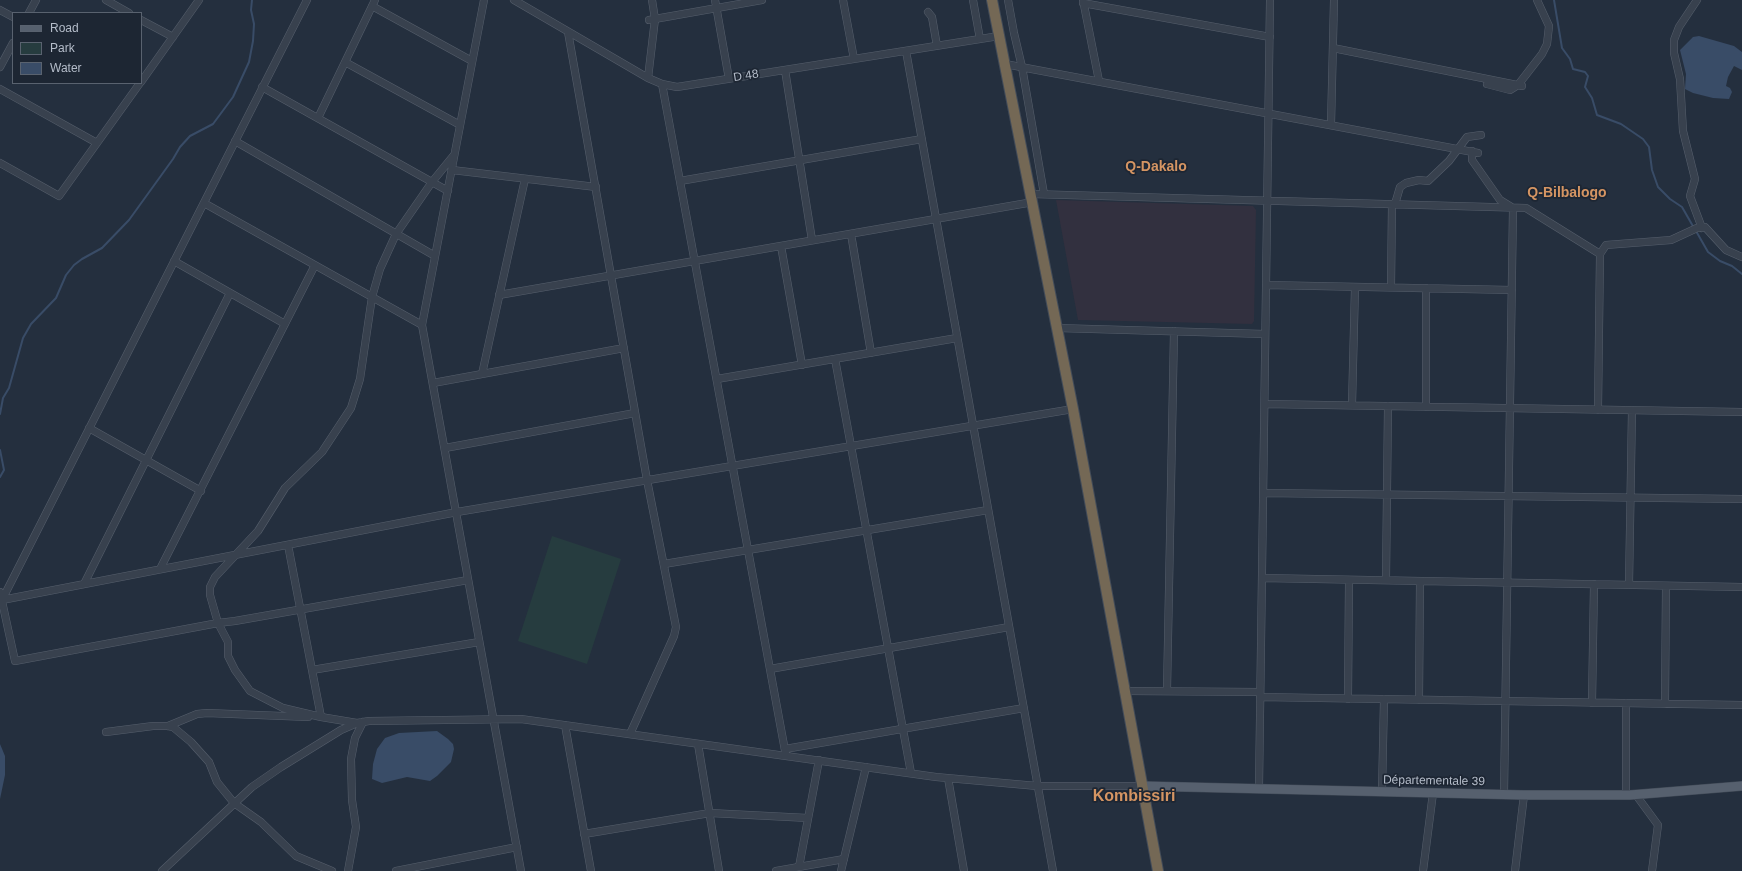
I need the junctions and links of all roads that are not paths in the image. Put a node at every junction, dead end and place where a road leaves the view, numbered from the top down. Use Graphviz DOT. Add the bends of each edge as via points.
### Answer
graph roads {
  1 [pos="36,0"];
  2 [pos="106,0"];
  3 [pos="199,0"];
  4 [pos="307,0"];
  5 [pos="484,0"];
  6 [pos="514,0"];
  7 [pos="652,0"];
  8 [pos="716,0"];
  9 [pos="762,0"];
  10 [pos="843,0"];
  11 [pos="973,0"];
  12 [pos="992,0"];
  13 [pos="1008,0"];
  14 [pos="1270,0"];
  15 [pos="1334,0"];
  16 [pos="1537,0"];
  17 [pos="1697,0"];
  18 [pos="1083,1"];
  19 [pos="373,3"];
  20 [pos="717,8"];
  21 [pos="0,10"];
  22 [pos="30,12"];
  23 [pos="127,12"];
  24 [pos="928,12"];
  25 [pos="12,16"];
  26 [pos="652,20"];
  27 [pos="142,21"];
  28 [pos="568,32"];
  29 [pos="999,36"];
  30 [pos="173,37"];
  31 [pos="1270,37"];
  32 [pos="980,39"];
  33 [pos="12,45"];
  34 [pos="937,46"];
  35 [pos="1333,48"];
  36 [pos="906,51"];
  37 [pos="854,59"];
  38 [pos="472,61"];
  39 [pos="345,62"];
  40 [pos="1005,64"];
  41 [pos="0,67"];
  42 [pos="1022,67"];
  43 [pos="785,70"];
  44 [pos="142,78"];
  45 [pos="648,78"];
  46 [pos="729,79"];
  47 [pos="1099,81"];
  48 [pos="137,84"];
  49 [pos="662,84"];
  50 [pos="1487,84"];
  51 [pos="1520,85"];
  52 [pos="262,87"];
  53 [pos="0,89"];
  54 [pos="1269,113"];
  55 [pos="318,118"];
  56 [pos="460,125"];
  57 [pos="1330,125"];
  58 [pos="1481,135"];
  59 [pos="922,139"];
  60 [pos="235,141"];
  61 [pos="97,143"];
  62 [pos="1457,149"];
  63 [pos="455,153"];
  64 [pos="799,160"];
  65 [pos="0,163"];
  66 [pos="452,170"];
  67 [pos="525,178"];
  68 [pos="680,181"];
  69 [pos="432,182"];
  70 [pos="596,187"];
  71 [pos="448,191"];
  72 [pos="1044,194"];
  73 [pos="1032,198"];
  74 [pos="1267,201"];
  75 [pos="204,203"];
  76 [pos="1394,204"];
  77 [pos="1513,208"];
  78 [pos="936,219"];
  79 [pos="1696,229"];
  80 [pos="396,234"];
  81 [pos="851,234"];
  82 [pos="812,240"];
  83 [pos="781,246"];
  84 [pos="1600,254"];
  85 [pos="435,256"];
  86 [pos="1742,257"];
  87 [pos="174,261"];
  88 [pos="695,261"];
  89 [pos="315,265"];
  90 [pos="611,275"];
  91 [pos="1266,285"];
  92 [pos="1355,287"];
  93 [pos="1391,287"];
  94 [pos="1426,288"];
  95 [pos="1512,290"];
  96 [pos="230,293"];
  97 [pos="500,295"];
  98 [pos="372,297"];
  99 [pos="285,324"];
  100 [pos="422,325"];
  101 [pos="1057,328"];
  102 [pos="1174,331"];
  103 [pos="1266,334"];
  104 [pos="957,338"];
  105 [pos="624,348"];
  106 [pos="871,353"];
  107 [pos="835,359"];
  108 [pos="802,364"];
  109 [pos="482,374"];
  110 [pos="716,379"];
  111 [pos="433,383"];
  112 [pos="1264,404"];
  113 [pos="1352,405"];
  114 [pos="1388,406"];
  115 [pos="1426,407"];
  116 [pos="1073,408"];
  117 [pos="1510,408"];
  118 [pos="1598,410"];
  119 [pos="1632,410"];
  120 [pos="1742,412"];
  121 [pos="635,413"];
  122 [pos="973,425"];
  123 [pos="89,428"];
  124 [pos="851,446"];
  125 [pos="444,448"];
  126 [pos="147,460"];
  127 [pos="733,466"];
  128 [pos="648,480"];
  129 [pos="201,491"];
  130 [pos="1263,493"];
  131 [pos="1387,495"];
  132 [pos="1509,496"];
  133 [pos="1631,498"];
  134 [pos="1742,499"];
  135 [pos="988,510"];
  136 [pos="457,512"];
  137 [pos="867,530"];
  138 [pos="288,545"];
  139 [pos="748,550"];
  140 [pos="235,555"];
  141 [pos="664,564"];
  142 [pos="160,569"];
  143 [pos="1262,578"];
  144 [pos="468,580"];
  145 [pos="1349,580"];
  146 [pos="1386,580"];
  147 [pos="1420,581"];
  148 [pos="1508,583"];
  149 [pos="84,584"];
  150 [pos="1594,584"];
  151 [pos="1629,585"];
  152 [pos="1666,586"];
  153 [pos="1742,587"];
  154 [pos="0,592"];
  155 [pos="2,600"];
  156 [pos="300,610"];
  157 [pos="218,623"];
  158 [pos="1009,627"];
  159 [pos="479,642"];
  160 [pos="888,648"];
  161 [pos="770,669"];
  162 [pos="312,670"];
  163 [pos="1126,691"];
  164 [pos="1167,692"];
  165 [pos="1260,695"];
  166 [pos="1348,699"];
  167 [pos="1384,699"];
  168 [pos="1419,700"];
  169 [pos="1506,701"];
  170 [pos="1592,703"];
  171 [pos="1626,703"];
  172 [pos="1665,704"];
  173 [pos="1742,705"];
  174 [pos="1024,708"];
  175 [pos="321,717"];
  176 [pos="493,720"];
  177 [pos="360,722"];
  178 [pos="565,725"];
  179 [pos="168,726"];
  180 [pos="903,729"];
  181 [pos="106,732"];
  182 [pos="630,734"];
  183 [pos="698,744"];
  184 [pos="785,752"];
  185 [pos="819,760"];
  186 [pos="866,767"];
  187 [pos="911,773"];
  188 [pos="948,778"];
  189 [pos="1038,786"];
  190 [pos="1142,786"];
  191 [pos="1742,786"];
  192 [pos="1259,789"];
  193 [pos="1382,792"];
  194 [pos="1433,793"];
  195 [pos="1504,794"];
  196 [pos="1524,795"];
  197 [pos="1626,795"];
  198 [pos="1636,795"];
  199 [pos="234,803"];
  200 [pos="710,813"];
  201 [pos="808,818"];
  202 [pos="584,834"];
  203 [pos="517,847"];
  204 [pos="844,859"];
  205 [pos="799,867"];
  206 [pos="162,871"];
  207 [pos="332,871"];
  208 [pos="348,871"];
  209 [pos="396,871"];
  210 [pos="521,871"];
  211 [pos="591,871"];
  212 [pos="719,871"];
  213 [pos="776,871"];
  214 [pos="841,871"];
  215 [pos="964,871"];
  216 [pos="1053,871"];
  217 [pos="1158,871"];
  218 [pos="1423,871"];
  219 [pos="1514,871"];
  220 [pos="1652,871"];
  1 -- 22 [label="street"];
  2 -- 23 [label="street"];
  3 -- 30 [label="street"];
  4 -- 52 [label="street"];
  5 -- 38 [label="street"];
  6 -- 28 [label="street, D 48"];
  7 -- 26 [label="street"];
  8 -- 20 [label="street"];
  9 -- 20 [label="street"];
  10 -- 37 [label="street"];
  11 -- 32 [label="street"];
  12 -- 29 [label="highway"];
  13 -- 42 [label="street"];
  14 -- 31 [label="street"];
  15 -- 35 [label="street"];
  16 -- 51 [label="street" via="1549,26 1547,44"];
  17 -- 79 [label="street" via="1679,27 1674,40 1680,79 1683,131 1695,180 1690,196"];
  18 -- 31 [label="street"];
  18 -- 47 [label="street"];
  19 -- 38 [label="street"];
  19 -- 39 [label="street"];
  20 -- 26 [label="street"];
  20 -- 46 [label="street"];
  21 -- 25 [label="street"];
  24 -- 34 [label="street" via="932,17"];
  26 -- 45 [label="street"];
  27 -- 30 [label="street"];
  28 -- 45 [label="street, D 48"];
  28 -- 70 [label="street"];
  29 -- 32 [label="street, D 48"];
  29 -- 40 [label="highway"];
  30 -- 44 [label="street"];
  31 -- 54 [label="street"];
  32 -- 34 [label="street, D 48"];
  33 -- 41 [label="street"];
  34 -- 36 [label="street, D 48"];
  35 -- 51 [label="street"];
  35 -- 57 [label="street"];
  36 -- 37 [label="street, D 48"];
  36 -- 59 [label="street"];
  37 -- 43 [label="street, D 48"];
  38 -- 56 [label="street"];
  39 -- 55 [label="street"];
  39 -- 56 [label="street"];
  40 -- 42 [label="street"];
  40 -- 73 [label="highway"];
  42 -- 47 [label="street"];
  42 -- 72 [label="street"];
  43 -- 46 [label="street, D 48"];
  43 -- 64 [label="street"];
  45 -- 49 [label="street, D 48"];
  46 -- 49 [label="street, D 48" via="677,87"];
  47 -- 54 [label="street"];
  48 -- 61 [label="street"];
  49 -- 68 [label="street"];
  50 -- 51 [label="street" via="1510,90"];
  52 -- 55 [label="street"];
  52 -- 60 [label="street"];
  53 -- 61 [label="street"];
  54 -- 57 [label="street"];
  54 -- 74 [label="street"];
  55 -- 69 [label="street"];
  56 -- 63 [label="street"];
  57 -- 62 [label="street"];
  58 -- 62 [label="street" via="1467,137"];
  59 -- 64 [label="street"];
  59 -- 78 [label="street"];
  60 -- 75 [label="street"];
  60 -- 80 [label="street"];
  61 -- 65 [label="street" via="59,196"];
  62 -- 76 [label="street" via="1449,161 1428,181 1419,180 1400,187"];
  62 -- 77 [label="street" via="1475,152 1472,160 1500,200"];
  63 -- 66 [label="street"];
  63 -- 69 [label="street"];
  64 -- 68 [label="street"];
  64 -- 82 [label="street"];
  66 -- 67 [label="street"];
  66 -- 71 [label="street"];
  67 -- 70 [label="street"];
  67 -- 97 [label="street"];
  68 -- 88 [label="street"];
  69 -- 71 [label="street"];
  69 -- 80 [label="street"];
  70 -- 90 [label="street"];
  71 -- 85 [label="street"];
  72 -- 73 [label="street"];
  72 -- 74 [label="street"];
  73 -- 78 [label="street"];
  73 -- 101 [label="highway"];
  74 -- 76 [label="street"];
  74 -- 91 [label="street"];
  75 -- 87 [label="street"];
  75 -- 89 [label="street"];
  76 -- 77 [label="street"];
  76 -- 93 [label="street"];
  77 -- 84 [label="street" via="1526,208"];
  77 -- 95 [label="street"];
  78 -- 81 [label="street"];
  78 -- 104 [label="street"];
  79 -- 84 [label="street" via="1671,240 1606,246"];
  79 -- 86 [label="street" via="1705,227 1726,250"];
  80 -- 85 [label="street"];
  80 -- 98 [label="street" via="380,269"];
  81 -- 82 [label="street"];
  81 -- 106 [label="street"];
  82 -- 83 [label="street"];
  83 -- 88 [label="street"];
  83 -- 108 [label="street"];
  84 -- 118 [label="street"];
  85 -- 100 [label="street"];
  87 -- 96 [label="street"];
  87 -- 123 [label="street"];
  88 -- 90 [label="street"];
  88 -- 110 [label="street"];
  89 -- 98 [label="street"];
  89 -- 99 [label="street"];
  90 -- 97 [label="street"];
  90 -- 105 [label="street"];
  91 -- 92 [label="street"];
  91 -- 103 [label="street"];
  92 -- 93 [label="street"];
  92 -- 113 [label="street"];
  93 -- 94 [label="street"];
  94 -- 95 [label="street"];
  94 -- 115 [label="street"];
  95 -- 117 [label="street"];
  96 -- 99 [label="street"];
  96 -- 126 [label="street"];
  97 -- 109 [label="street"];
  98 -- 100 [label="street"];
  98 -- 140 [label="street" via="360,379 351,408 322,452 285,488 258,531"];
  99 -- 129 [label="street"];
  100 -- 111 [label="street"];
  101 -- 102 [label="street"];
  101 -- 116 [label="highway"];
  102 -- 103 [label="street"];
  102 -- 164 [label="street"];
  103 -- 112 [label="street"];
  104 -- 106 [label="street"];
  104 -- 122 [label="street"];
  105 -- 109 [label="street"];
  105 -- 121 [label="street"];
  106 -- 107 [label="street"];
  107 -- 108 [label="street"];
  107 -- 124 [label="street"];
  108 -- 110 [label="street"];
  109 -- 111 [label="street"];
  110 -- 127 [label="street"];
  111 -- 125 [label="street"];
  112 -- 113 [label="street"];
  112 -- 130 [label="street"];
  113 -- 114 [label="street"];
  114 -- 115 [label="street"];
  114 -- 131 [label="street"];
  115 -- 117 [label="street"];
  116 -- 122 [label="street"];
  116 -- 163 [label="highway"];
  117 -- 118 [label="street"];
  117 -- 132 [label="street"];
  118 -- 119 [label="street"];
  119 -- 120 [label="street"];
  119 -- 133 [label="street"];
  121 -- 125 [label="street"];
  121 -- 128 [label="street"];
  122 -- 124 [label="street"];
  122 -- 135 [label="street"];
  123 -- 126 [label="street"];
  123 -- 155 [label="street"];
  124 -- 127 [label="street"];
  124 -- 137 [label="street"];
  125 -- 136 [label="street"];
  126 -- 129 [label="street"];
  126 -- 149 [label="street"];
  127 -- 128 [label="street"];
  127 -- 139 [label="street"];
  128 -- 136 [label="street"];
  128 -- 141 [label="street"];
  129 -- 142 [label="street"];
  130 -- 131 [label="street"];
  130 -- 143 [label="street"];
  131 -- 132 [label="street"];
  131 -- 146 [label="street"];
  132 -- 133 [label="street"];
  132 -- 148 [label="street"];
  133 -- 134 [label="street"];
  133 -- 151 [label="street"];
  135 -- 137 [label="street"];
  135 -- 158 [label="street"];
  136 -- 138 [label="street"];
  136 -- 144 [label="street"];
  137 -- 139 [label="street"];
  137 -- 160 [label="street"];
  138 -- 140 [label="street"];
  138 -- 156 [label="street"];
  139 -- 141 [label="street"];
  139 -- 161 [label="street"];
  140 -- 142 [label="street"];
  140 -- 157 [label="street" via="215,577 210,587"];
  141 -- 182 [label="street" via="676,627"];
  142 -- 149 [label="street"];
  143 -- 145 [label="street"];
  143 -- 165 [label="street"];
  144 -- 156 [label="street"];
  144 -- 159 [label="street"];
  145 -- 146 [label="street"];
  145 -- 166 [label="street"];
  146 -- 147 [label="street"];
  147 -- 148 [label="street"];
  147 -- 168 [label="street"];
  148 -- 150 [label="street"];
  148 -- 169 [label="street"];
  149 -- 155 [label="street"];
  150 -- 151 [label="street"];
  150 -- 170 [label="street"];
  151 -- 152 [label="street"];
  152 -- 153 [label="street"];
  152 -- 172 [label="street"];
  154 -- 155 [label="street"];
  155 -- 157 [label="street" via="15,661"];
  156 -- 157 [label="street"];
  156 -- 162 [label="street"];
  157 -- 175 [label="street" via="228,642 228,656 250,691 283,708"];
  158 -- 160 [label="street"];
  158 -- 174 [label="street"];
  159 -- 162 [label="street"];
  159 -- 176 [label="street"];
  160 -- 161 [label="street"];
  160 -- 180 [label="street"];
  161 -- 184 [label="street"];
  162 -- 175 [label="street"];
  163 -- 164 [label="street"];
  163 -- 190 [label="highway"];
  164 -- 165 [label="street"];
  165 -- 166 [label="street"];
  165 -- 192 [label="street"];
  166 -- 167 [label="street"];
  167 -- 168 [label="street"];
  167 -- 193 [label="street"];
  168 -- 169 [label="street"];
  169 -- 170 [label="street"];
  169 -- 195 [label="street"];
  170 -- 171 [label="street"];
  171 -- 172 [label="street"];
  171 -- 197 [label="street"];
  172 -- 173 [label="street"];
  174 -- 180 [label="street"];
  174 -- 189 [label="street"];
  175 -- 177 [label="street"];
  175 -- 179 [label="street" via="207,713 197,714"];
  176 -- 177 [label="street"];
  176 -- 178 [label="street" via="522,719"];
  176 -- 203 [label="street"];
  177 -- 199 [label="street" via="341,730 280,767"];
  177 -- 208 [label="street" via="351,759 352,800 356,827"];
  178 -- 182 [label="street"];
  178 -- 202 [label="street"];
  179 -- 181 [label="street"];
  179 -- 199 [label="street" via="173,727 191,742 209,762 216,782"];
  180 -- 184 [label="street"];
  180 -- 187 [label="street"];
  182 -- 183 [label="street"];
  183 -- 184 [label="street"];
  183 -- 200 [label="street"];
  184 -- 185 [label="street"];
  185 -- 186 [label="street"];
  185 -- 201 [label="street"];
  186 -- 187 [label="street"];
  186 -- 204 [label="street"];
  187 -- 188 [label="street"];
  188 -- 189 [label="street"];
  188 -- 215 [label="street"];
  189 -- 190 [label="street"];
  189 -- 216 [label="street"];
  190 -- 192 [label="main road, Départementale 39"];
  190 -- 217 [label="highway"];
  191 -- 198 [label="main road, Départementale 39"];
  192 -- 193 [label="main road, Départementale 39"];
  193 -- 194 [label="main road, Départementale 39"];
  194 -- 195 [label="main road, Départementale 39"];
  194 -- 218 [label="street"];
  195 -- 196 [label="main road, Départementale 39"];
  196 -- 197 [label="main road, Départementale 39"];
  196 -- 219 [label="street"];
  197 -- 198 [label="main road, Départementale 39"];
  198 -- 220 [label="street" via="1658,825"];
  199 -- 206 [label="street"];
  199 -- 207 [label="street" via="261,822 296,856"];
  200 -- 201 [label="street"];
  200 -- 202 [label="street"];
  200 -- 212 [label="street"];
  201 -- 205 [label="street"];
  202 -- 211 [label="street"];
  203 -- 209 [label="street"];
  203 -- 210 [label="street"];
  204 -- 205 [label="street"];
  204 -- 214 [label="street"];
  205 -- 213 [label="street"];
}
